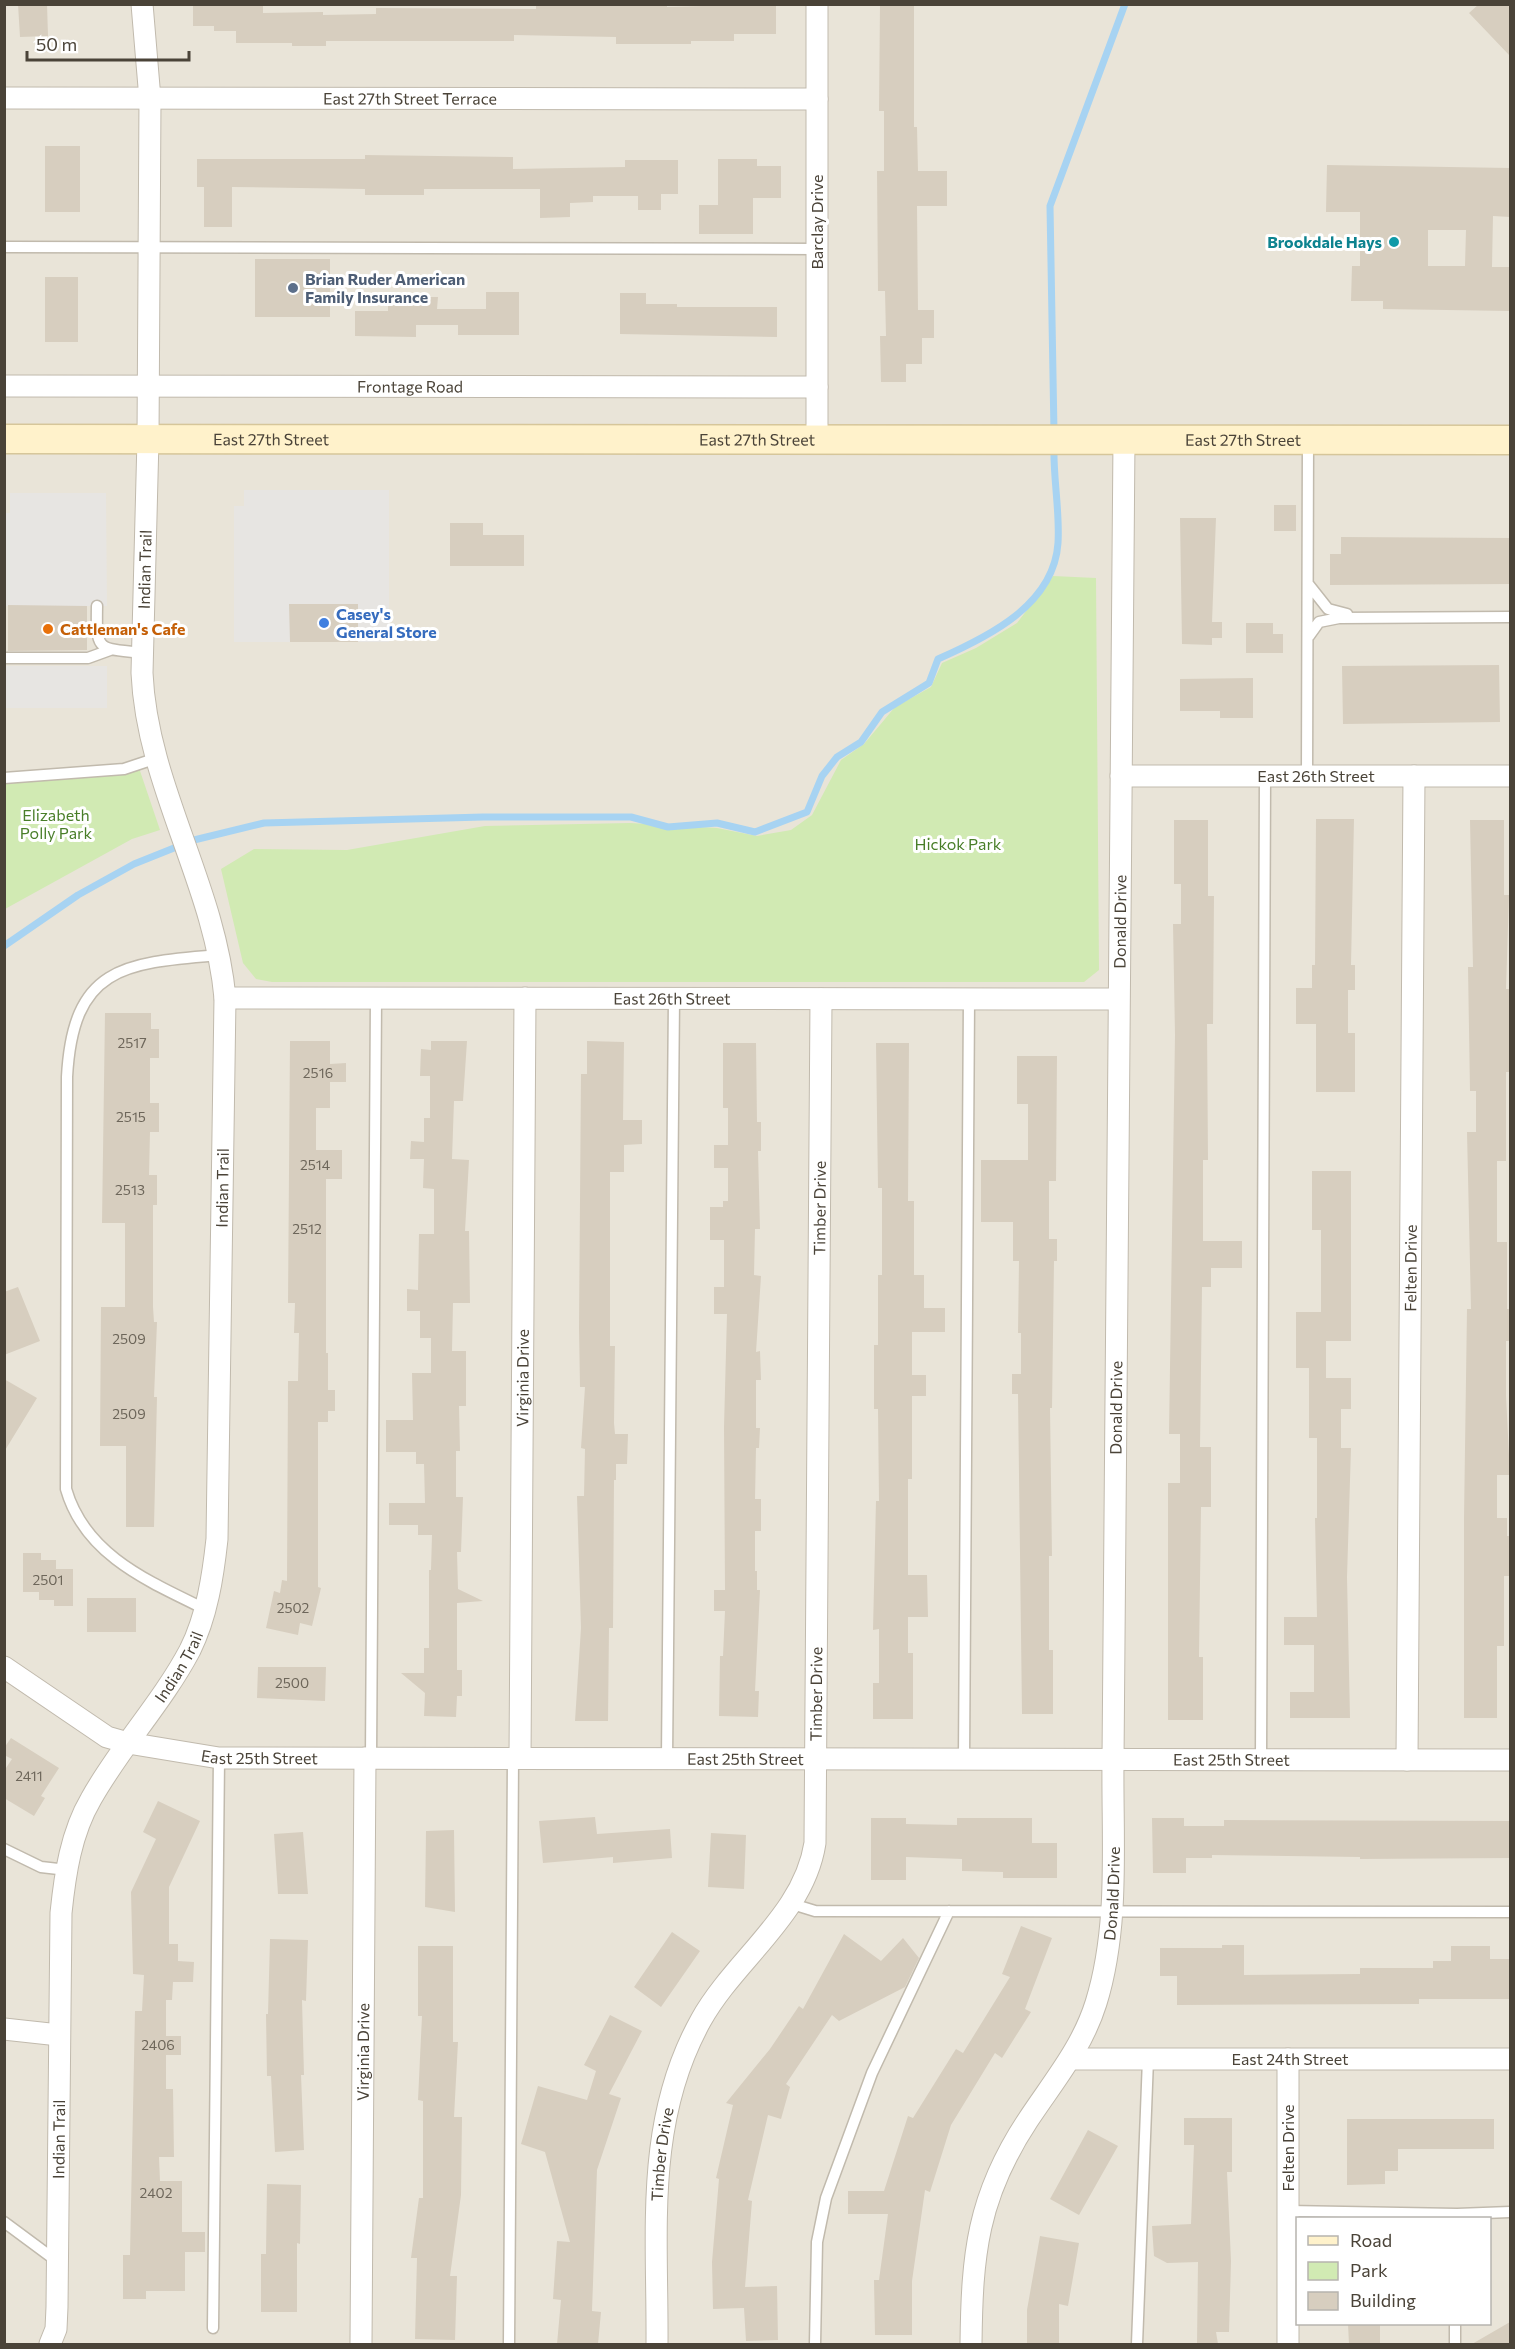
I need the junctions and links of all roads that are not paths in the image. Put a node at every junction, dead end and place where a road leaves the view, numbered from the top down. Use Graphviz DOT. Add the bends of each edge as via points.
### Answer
graph roads {
  1 [pos="142,4"];
  2 [pos="817,4"];
  3 [pos="4,98"];
  4 [pos="150,99"];
  5 [pos="817,99"];
  6 [pos="4,247"];
  7 [pos="149,247"];
  8 [pos="817,249"];
  9 [pos="4,386"];
  10 [pos="148,386"];
  11 [pos="817,387"];
  12 [pos="4,439"];
  13 [pos="148,439"];
  14 [pos="817,440"];
  15 [pos="1124,440"];
  16 [pos="1308,440"];
  17 [pos="1510,440"];
  18 [pos="1308,585"];
  19 [pos="97,606"];
  20 [pos="1365,617"];
  21 [pos="1510,617"];
  22 [pos="1308,637"];
  23 [pos="110,650"];
  24 [pos="142,653"];
  25 [pos="4,658"];
  26 [pos="157,758"];
  27 [pos="1121,776"];
  28 [pos="1265,776"];
  29 [pos="1307,776"];
  30 [pos="1414,776"];
  31 [pos="1510,776"];
  32 [pos="4,778"];
  33 [pos="219,955"];
  34 [pos="225,998"];
  35 [pos="376,998"];
  36 [pos="525,998"];
  37 [pos="674,998"];
  38 [pos="821,999"];
  39 [pos="969,999"];
  40 [pos="1118,999"];
  41 [pos="205,1609"];
  42 [pos="4,1668"];
  43 [pos="128,1743"];
  44 [pos="219,1758"];
  45 [pos="368,1758"];
  46 [pos="517,1758"];
  47 [pos="667,1759"];
  48 [pos="816,1759"];
  49 [pos="964,1759"];
  50 [pos="1113,1760"];
  51 [pos="1260,1760"];
  52 [pos="1407,1760"];
  53 [pos="1510,1760"];
  54 [pos="4,1849"];
  55 [pos="67,1870"];
  56 [pos="789,1903"];
  57 [pos="1111,1910"];
  58 [pos="949,1911"];
  59 [pos="1510,1912"];
  60 [pos="4,2029"];
  61 [pos="59,2035"];
  62 [pos="1070,2059"];
  63 [pos="1149,2059"];
  64 [pos="1288,2059"];
  65 [pos="1510,2059"];
  66 [pos="1288,2211"];
  67 [pos="1417,2212"];
  68 [pos="1490,2212"];
  69 [pos="1510,2212"];
  70 [pos="1436,2217"];
  71 [pos="1474,2217"];
  72 [pos="4,2222"];
  73 [pos="58,2262"];
  74 [pos="1455,2325"];
  75 [pos="213,2328"];
  76 [pos="50,2344"];
  77 [pos="361,2344"];
  78 [pos="509,2344"];
  79 [pos="657,2344"];
  80 [pos="815,2344"];
  81 [pos="971,2344"];
  82 [pos="1137,2344"];
  83 [pos="1288,2344"];
  84 [pos="1455,2344"];
  1 -- 4 [label="street, Indian Trail"];
  2 -- 5 [label="street, Barclay Drive"];
  3 -- 4 [label="street, East 27th Street Terrace"];
  4 -- 5 [label="street, East 27th Street Terrace"];
  4 -- 7 [label="street, Indian Trail"];
  5 -- 8 [label="street, Barclay Drive"];
  6 -- 7 [label="lane"];
  7 -- 8 [label="lane"];
  7 -- 10 [label="street, Indian Trail"];
  8 -- 11 [label="street, Barclay Drive"];
  9 -- 10 [label="street, Frontage Road"];
  10 -- 11 [label="street, Frontage Road"];
  10 -- 13 [label="street, Indian Trail"];
  11 -- 14 [label="street, Barclay Drive"];
  12 -- 13 [label="main road, East 27th Street"];
  13 -- 14 [label="main road, East 27th Street"];
  13 -- 24 [label="street, Indian Trail"];
  14 -- 15 [label="main road, East 27th Street"];
  15 -- 16 [label="main road, East 27th Street"];
  15 -- 27 [label="street, Donald Drive"];
  16 -- 17 [label="main road, East 27th Street"];
  16 -- 18 [label="lane"];
  18 -- 20 [label="lane" via="1328,609"];
  18 -- 22 [label="lane"];
  19 -- 23 [label="lane" via="96,637"];
  20 -- 21 [label="lane"];
  20 -- 22 [label="lane" via="1326,619 1315,625"];
  22 -- 29 [label="lane"];
  23 -- 24 [label="lane"];
  23 -- 25 [label="lane" via="88,658"];
  24 -- 26 [label="street, Indian Trail" via="144,710"];
  26 -- 32 [label="lane" via="124,768"];
  26 -- 33 [label="street, Indian Trail"];
  27 -- 28 [label="street, East 26th Street"];
  27 -- 40 [label="street, Donald Drive"];
  28 -- 29 [label="street, East 26th Street"];
  28 -- 51 [label="lane"];
  29 -- 30 [label="street, East 26th Street"];
  30 -- 31 [label="street, East 26th Street"];
  30 -- 52 [label="street, Felten Drive"];
  33 -- 34 [label="street, Indian Trail"];
  33 -- 41 [label="lane" via="144,962 100,984 76,1017 67,1077 66,1489 82,1527 107,1553"];
  34 -- 35 [label="street, East 26th Street"];
  34 -- 41 [label="street, Indian Trail" via="217,1539"];
  35 -- 36 [label="street, East 26th Street"];
  35 -- 45 [label="lane"];
  36 -- 37 [label="street, East 26th Street"];
  36 -- 46 [label="street, Virginia Drive"];
  37 -- 38 [label="street, East 26th Street"];
  37 -- 47 [label="lane"];
  38 -- 39 [label="street, East 26th Street"];
  38 -- 48 [label="street, Timber Drive"];
  39 -- 40 [label="street, East 26th Street"];
  39 -- 49 [label="lane"];
  40 -- 50 [label="street, Donald Drive"];
  41 -- 43 [label="street, Indian Trail" via="190,1649"];
  42 -- 43 [label="street, East 25th Street" via="89,1727"];
  43 -- 44 [label="street, East 25th Street"];
  43 -- 55 [label="street, Indian Trail" via="90,1800 74,1839"];
  44 -- 45 [label="street, East 25th Street"];
  44 -- 75 [label="lane"];
  45 -- 46 [label="street, East 25th Street"];
  45 -- 77 [label="street, Virginia Drive"];
  46 -- 47 [label="street, East 25th Street"];
  46 -- 78 [label="lane"];
  47 -- 48 [label="street, East 25th Street"];
  48 -- 49 [label="street, East 25th Street"];
  48 -- 56 [label="street, Timber Drive" via="812,1859"];
  49 -- 50 [label="street, East 25th Street"];
  50 -- 51 [label="street, East 25th Street"];
  50 -- 57 [label="street, Donald Drive"];
  51 -- 52 [label="street, East 25th Street"];
  52 -- 53 [label="street, East 25th Street"];
  54 -- 55 [label="lane" via="41,1867"];
  55 -- 61 [label="street, Indian Trail" via="61,1913"];
  56 -- 58 [label="lane" via="815,1911"];
  56 -- 79 [label="street, Timber Drive" via="702,2018 673,2086 659,2145"];
  57 -- 58 [label="lane"];
  57 -- 59 [label="lane"];
  57 -- 62 [label="street, Donald Drive" via="1101,1985"];
  58 -- 80 [label="lane" via="876,2064 826,2199 817,2242"];
  60 -- 61 [label="street"];
  61 -- 73 [label="street, Indian Trail"];
  62 -- 63 [label="street, East 24th Street"];
  62 -- 81 [label="street, Donald Drive" via="1014,2143 987,2198 974,2264"];
  63 -- 64 [label="street, East 24th Street"];
  63 -- 82 [label="lane"];
  64 -- 65 [label="street, East 24th Street"];
  64 -- 66 [label="street, Felten Drive"];
  66 -- 67 [label="lane"];
  66 -- 83 [label="street, Felten Drive"];
  67 -- 68 [label="lane"];
  67 -- 70 [label="lane"];
  68 -- 69 [label="lane"];
  68 -- 71 [label="lane"];
  72 -- 73 [label="lane"];
  73 -- 76 [label="street, Indian Trail" via="57,2318"];
  74 -- 84 [label="lane"];
}
